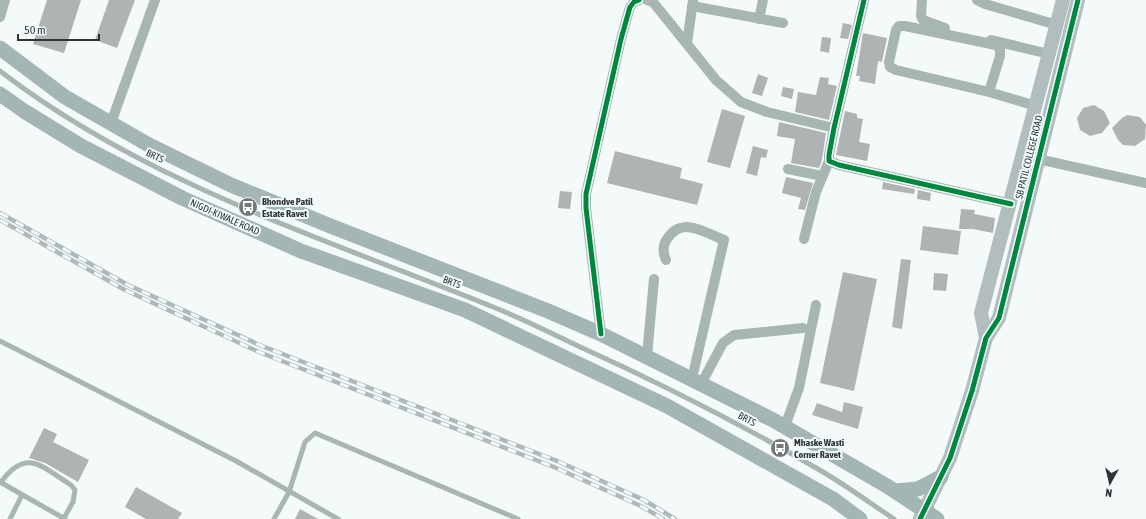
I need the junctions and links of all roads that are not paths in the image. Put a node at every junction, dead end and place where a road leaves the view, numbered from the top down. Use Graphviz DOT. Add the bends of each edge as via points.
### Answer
graph roads {
  1 [pos="5,0"];
  2 [pos="155,0"];
  3 [pos="639,0"];
  4 [pos="647,0"];
  5 [pos="763,0"];
  6 [pos="864,0"];
  7 [pos="922,0"];
  8 [pos="977,0"];
  9 [pos="1063,0"];
  10 [pos="1078,0"];
  11 [pos="693,3"];
  12 [pos="0,17"];
  13 [pos="759,19"];
  14 [pos="783,23"];
  15 [pos="1057,25"];
  16 [pos="687,43"];
  17 [pos="0,48"];
  18 [pos="1049,54"];
  19 [pos="0,71"];
  20 [pos="989,92"];
  21 [pos="0,94"];
  22 [pos="1036,106"];
  23 [pos="111,123"];
  24 [pos="834,128"];
  25 [pos="1038,159"];
  26 [pos="829,161"];
  27 [pos="788,169"];
  28 [pos="822,176"];
  29 [pos="1146,183"];
  30 [pos="1011,204"];
  31 [pos="804,239"];
  32 [pos="666,260"];
  33 [pos="654,279"];
  34 [pos="816,305"];
  35 [pos="803,328"];
  36 [pos="601,334"];
  37 [pos="986,338"];
  38 [pos="0,341"];
  39 [pos="647,356"];
  40 [pos="697,382"];
  41 [pos="785,426"];
  42 [pos="941,477"];
  43 [pos="0,482"];
  44 [pos="896,491"];
  45 [pos="289,492"];
  46 [pos="22,495"];
  47 [pos="927,516"];
  48 [pos="10,519"];
  49 [pos="65,519"];
  50 [pos="274,519"];
  51 [pos="338,519"];
  52 [pos="518,519"];
  53 [pos="860,519"];
  54 [pos="894,519"];
  1 -- 12 [label="street"];
  2 -- 23 [label="street"];
  3 -- 36 [label="street" via="630,7 621,39 586,194"];
  4 -- 16 [label="street" via="653,2"];
  5 -- 13 [label="street"];
  6 -- 24 [label="street"];
  7 -- 18 [label="street" via="921,16 929,24"];
  8 -- 15 [label="street"];
  9 -- 15 [label="street, SB PATIL COLLEGE ROAD"];
  10 -- 25 [label="street, SB PATIL COLLEGE ROAD"];
  11 -- 13 [label="street"];
  11 -- 16 [label="street"];
  13 -- 14 [label="street"];
  15 -- 18 [label="street, SB PATIL COLLEGE ROAD"];
  16 -- 24 [label="street" via="716,80 741,102 767,112"];
  17 -- 23 [label="main road" via="65,97"];
  18 -- 22 [label="street, SB PATIL COLLEGE ROAD"];
  19 -- 54 [label="lane, BRTS" via="25,90 129,154 251,212 501,310 626,368 773,443 825,473"];
  20 -- 20 [label="street" via="890,67 896,30 899,26 905,26 996,45 1000,49 1000,56"];
  20 -- 22 [label="street"];
  21 -- 53 [label="main road, NIGDI-KIWALE ROAD" via="81,146 182,198 301,251 465,310 667,406 833,499"];
  22 -- 30 [label="street, SB PATIL COLLEGE ROAD"];
  23 -- 36 [label="main road" via="149,145 231,185"];
  24 -- 26 [label="street"];
  25 -- 29 [label="street"];
  25 -- 37 [label="street, SB PATIL COLLEGE ROAD" via="999,318"];
  26 -- 28 [label="street"];
  26 -- 30 [label="street"];
  27 -- 28 [label="street"];
  28 -- 31 [label="street"];
  30 -- 37 [label="street, SB PATIL COLLEGE ROAD" via="981,313"];
  32 -- 40 [label="street" via="663,253 665,243 676,228 686,226 724,240"];
  33 -- 39 [label="street"];
  34 -- 41 [label="street" via="799,388"];
  35 -- 40 [label="street" via="734,335 723,343"];
  36 -- 39 [label="main road"];
  37 -- 42 [label="street" via="961,427"];
  38 -- 45 [label="lane" via="236,461"];
  39 -- 40 [label="main road"];
  40 -- 41 [label="main road"];
  41 -- 44 [label="main road"];
  42 -- 44 [label="main road" via="918,489"];
  42 -- 47 [label="street"];
  43 -- 46 [label="lane"];
  43 -- 49 [label="lane" via="20,463 41,466 71,485 74,490 73,502"];
  44 -- 47 [label="main road"];
  45 -- 50 [label="lane"];
  45 -- 51 [label="lane"];
  45 -- 52 [label="lane" via="305,442 315,433"];
  46 -- 48 [label="lane"];
  46 -- 49 [label="lane"];
}
